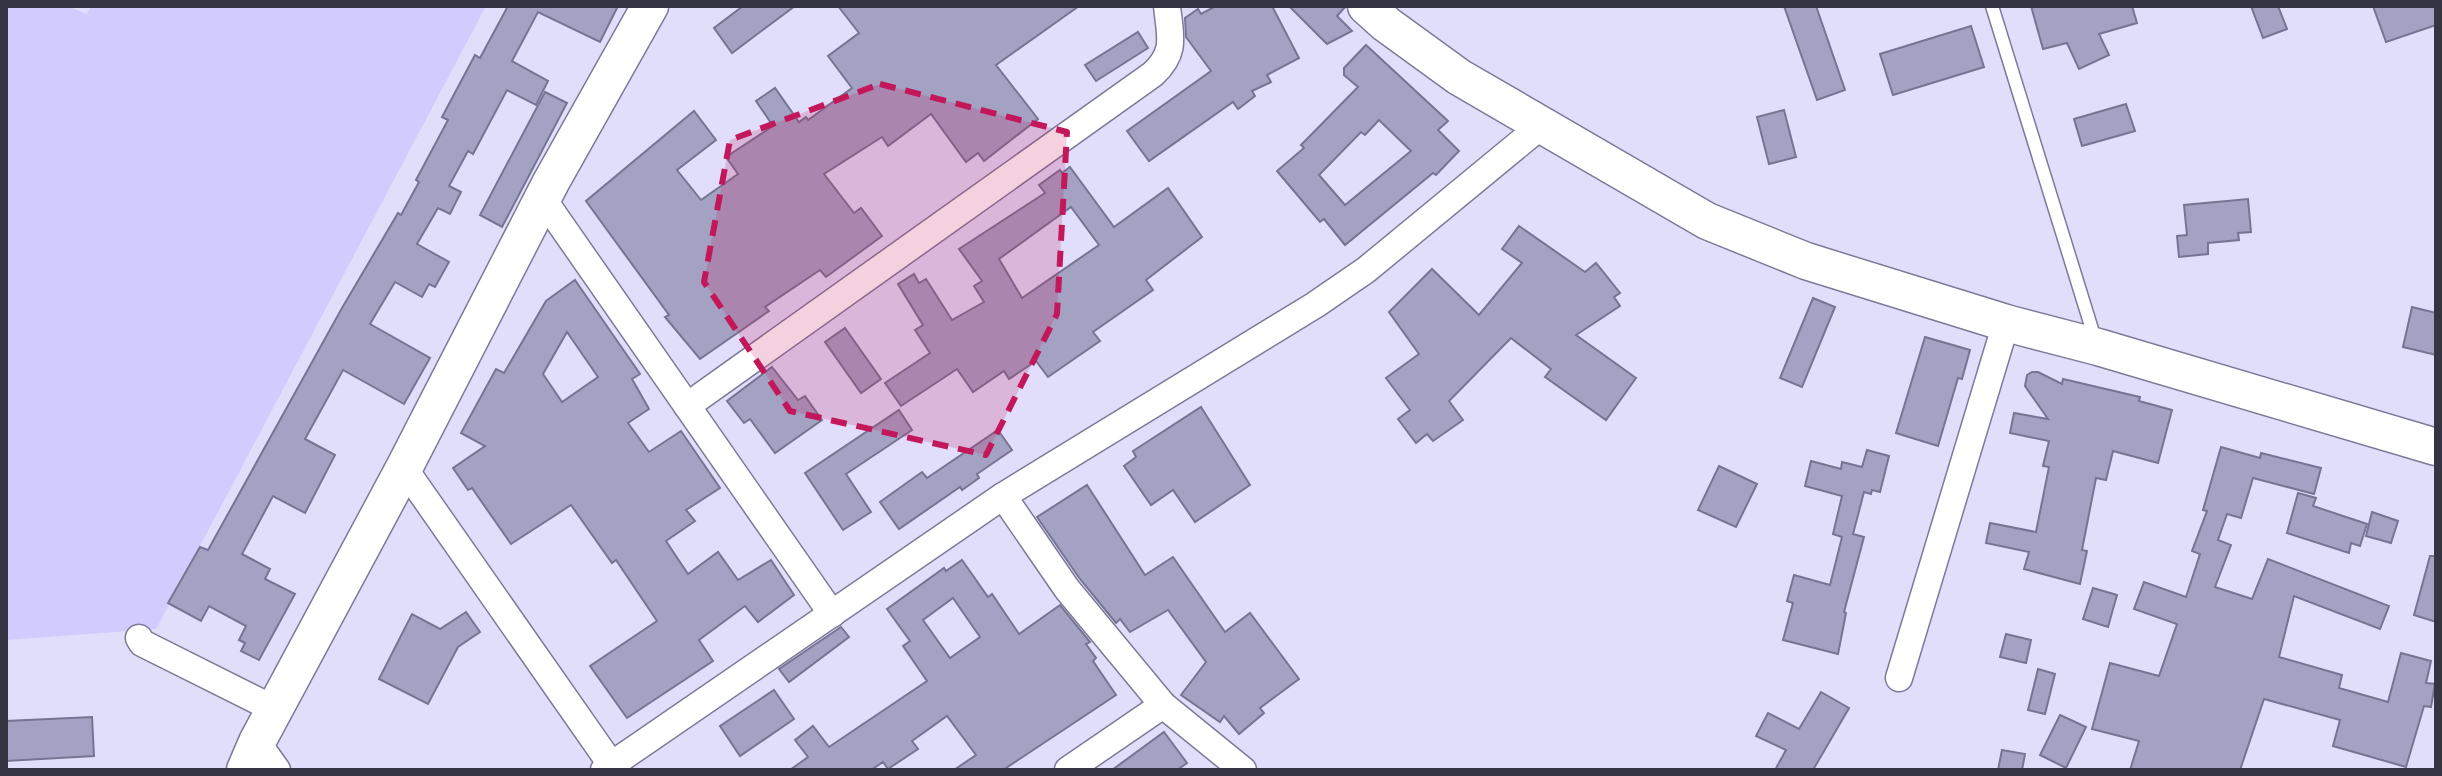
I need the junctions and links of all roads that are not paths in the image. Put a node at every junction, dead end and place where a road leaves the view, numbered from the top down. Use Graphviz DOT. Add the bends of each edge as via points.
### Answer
graph roads {
  1 [pos="650,6"];
  2 [pos="1167,6"];
  3 [pos="1366,6"];
  4 [pos="1992,6"];
  5 [pos="1542,125"];
  6 [pos="543,199"];
  7 [pos="2006,323"];
  8 [pos="2098,347"];
  9 [pos="687,406"];
  10 [pos="2436,447"];
  11 [pos="404,468"];
  12 [pos="1003,496"];
  13 [pos="832,614"];
  14 [pos="139,638"];
  15 [pos="1899,678"];
  16 [pos="1163,705"];
  17 [pos="276,710"];
  18 [pos="260,761"];
  19 [pos="610,768"];
  20 [pos="1068,770"];
  21 [pos="1243,770"];
  1 -- 6 [label="street"];
  2 -- 9 [label="street" via="1171,47 1153,74"];
  3 -- 5 [label="street" via="1459,77"];
  4 -- 8 [label="lane"];
  5 -- 7 [label="street" via="1707,221 1806,261"];
  5 -- 12 [label="street" via="1366,270"];
  6 -- 9 [label="street"];
  6 -- 11 [label="street"];
  7 -- 8 [label="street"];
  7 -- 15 [label="street"];
  8 -- 10 [label="street"];
  9 -- 13 [label="street"];
  11 -- 17 [label="street"];
  11 -- 19 [label="street"];
  12 -- 13 [label="street"];
  12 -- 16 [label="street" via="1067,589"];
  13 -- 19 [label="street"];
  14 -- 17 [label="street"];
  16 -- 20 [label="street"];
  16 -- 21 [label="street"];
  17 -- 18 [label="street"];
}
